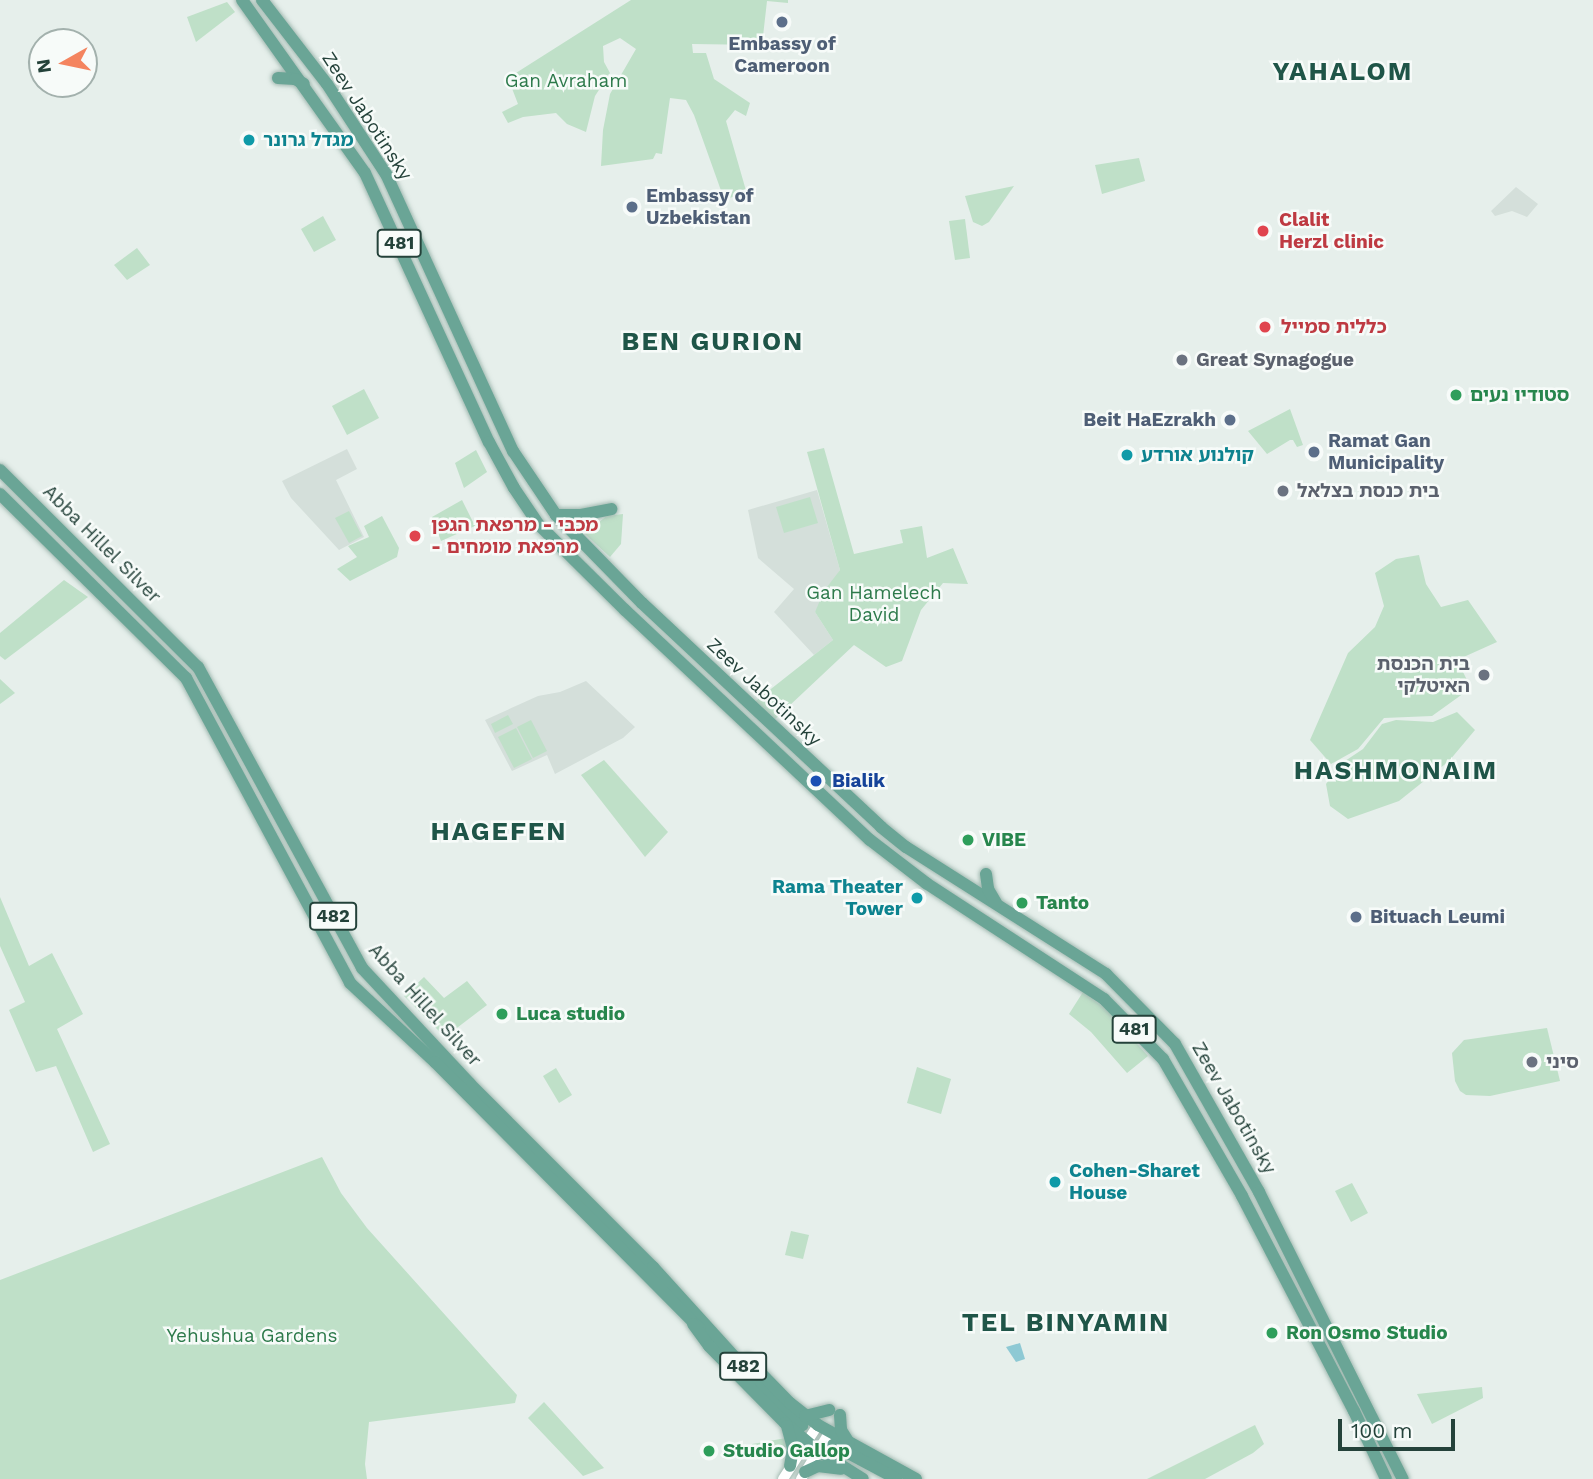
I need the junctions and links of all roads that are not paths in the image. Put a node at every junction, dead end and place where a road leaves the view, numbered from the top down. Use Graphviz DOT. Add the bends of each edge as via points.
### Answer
graph roads {
  1 [pos="242,0"];
  2 [pos="262,0"];
  3 [pos="278,78"];
  4 [pos="304,84"];
  5 [pos="483,428"];
  6 [pos="511,446"];
  7 [pos="0,470"];
  8 [pos="0,494"];
  9 [pos="611,509"];
  10 [pos="556,515"];
  11 [pos="986,874"];
  12 [pos="1000,909"];
  13 [pos="686,1308"];
  14 [pos="785,1423"];
  15 [pos="802,1423"];
  16 [pos="818,1425"];
  17 [pos="806,1441"];
  18 [pos="827,1444"];
  19 [pos="849,1444"];
  20 [pos="790,1466"];
  21 [pos="849,1471"];
  22 [pos="803,1475"];
  23 [pos="783,1479"];
  24 [pos="863,1479"];
  25 [pos="879,1479"];
  26 [pos="897,1479"];
  27 [pos="916,1479"];
  28 [pos="1385,1479"];
  29 [pos="1404,1479"];
  1 -- 4 [label="main road, Zeev Jabotinsky / 481"];
  2 -- 6 [label="main road, Zeev Jabotinsky / 481" via="327,83 386,174"];
  3 -- 4 [label="main road"];
  4 -- 5 [label="main road, Zeev Jabotinsky / 481" via="372,185"];
  5 -- 6 [label="main road" via="501,453"];
  5 -- 28 [label="main road, Zeev Jabotinsky / 481" via="514,488 552,539 851,823 916,877 1104,999 1163,1059 1242,1196"];
  6 -- 10 [label="main road, Zeev Jabotinsky / 481"];
  7 -- 13 [label="main road, Abba Hillel Silver / 482" via="198,667 362,968"];
  8 -- 13 [label="main road, Abba Hillel Silver / 482" via="186,678 350,983"];
  9 -- 10 [label="main road" via="580,516"];
  10 -- 12 [label="main road, Zeev Jabotinsky / 481" via="826,778 906,847"];
  11 -- 12 [label="main road" via="990,894"];
  12 -- 29 [label="main road, Zeev Jabotinsky / 481" via="1106,974 1175,1044 1259,1192"];
  13 -- 14 [label="main road" via="709,1346"];
  13 -- 15 [label="main road"];
  14 -- 17 [label="main road"];
  14 -- 20 [label="main road" via="793,1448"];
  15 -- 16 [label="main road"];
  15 -- 19 [label="main road" via="835,1413"];
  16 -- 17 [label="main road"];
  16 -- 18 [label="main road"];
  17 -- 18 [label="main road"];
  17 -- 20 [label="main road"];
  18 -- 19 [label="main road"];
  18 -- 21 [label="main road"];
  18 -- 22 [label="main road"];
  18 -- 25 [label="main road"];
  18 -- 26 [label="main road"];
  19 -- 27 [label="main road"];
  20 -- 23 [label="main road"];
  21 -- 22 [label="main road" via="823,1466"];
  21 -- 24 [label="main road"];
}
